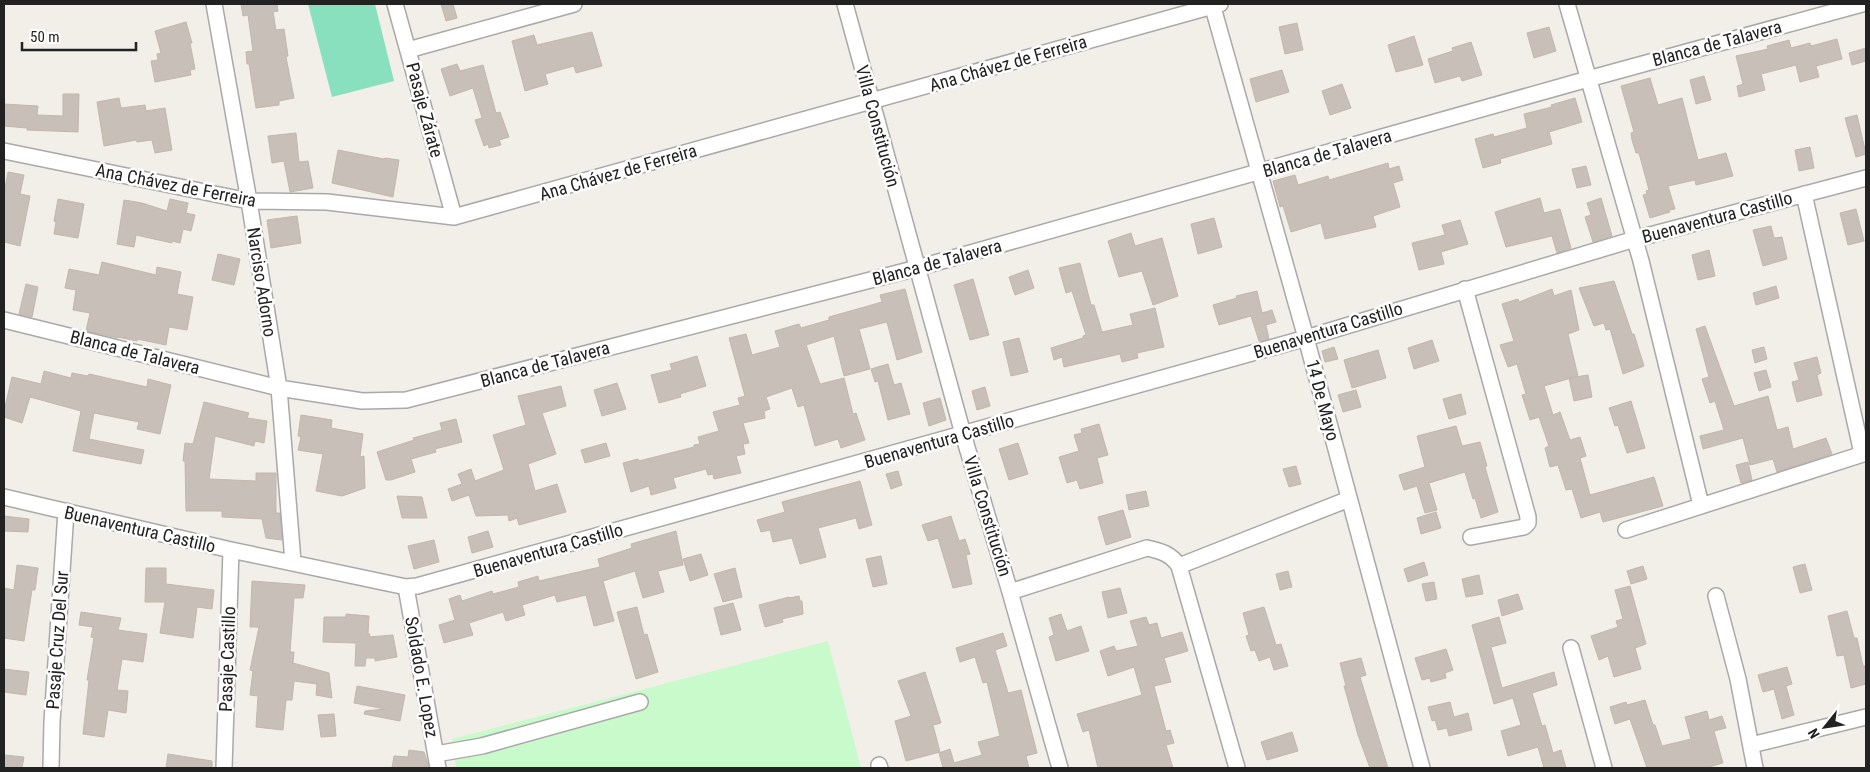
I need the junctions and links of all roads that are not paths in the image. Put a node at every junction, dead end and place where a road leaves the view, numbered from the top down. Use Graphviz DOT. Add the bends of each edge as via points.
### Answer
graph roads {
  1 [pos="214,4"];
  2 [pos="395,4"];
  3 [pos="574,4"];
  4 [pos="844,4"];
  5 [pos="1215,4"];
  6 [pos="1567,4"];
  7 [pos="1862,4"];
  8 [pos="408,50"];
  9 [pos="1588,78"];
  10 [pos="871,101"];
  11 [pos="4,151"];
  12 [pos="1260,172"];
  13 [pos="1866,178"];
  14 [pos="1804,194"];
  15 [pos="249,201"];
  16 [pos="454,217"];
  17 [pos="1635,239"];
  18 [pos="917,268"];
  19 [pos="1465,289"];
  20 [pos="4,320"];
  21 [pos="1306,338"];
  22 [pos="279,388"];
  23 [pos="963,434"];
  24 [pos="1864,453"];
  25 [pos="4,498"];
  26 [pos="1349,500"];
  27 [pos="1700,505"];
  28 [pos="66,511"];
  29 [pos="1626,530"];
  30 [pos="1471,537"];
  31 [pos="231,550"];
  32 [pos="292,562"];
  33 [pos="1179,566"];
  34 [pos="406,587"];
  35 [pos="1010,592"];
  36 [pos="1716,596"];
  37 [pos="1571,648"];
  38 [pos="640,702"];
  39 [pos="1866,717"];
  40 [pos="1751,746"];
  41 [pos="437,761"];
  42 [pos="51,768"];
  43 [pos="224,768"];
  44 [pos="1060,768"];
  45 [pos="1237,768"];
  46 [pos="1422,768"];
  47 [pos="1604,768"];
  48 [pos="1756,768"];
  1 -- 15 [label="street, Narciso Adorno"];
  2 -- 8 [label="street, Pasaje Zárate"];
  3 -- 8 [label="street"];
  4 -- 10 [label="street, Villa Constitución"];
  5 -- 10 [label="street, Ana Chávez de Ferreira"];
  5 -- 12 [label="street, 14 De Mayo"];
  6 -- 9 [label="street"];
  7 -- 9 [label="street, Blanca de Talavera"];
  8 -- 16 [label="street, Pasaje Zárate"];
  9 -- 12 [label="street, Blanca de Talavera"];
  9 -- 17 [label="street"];
  10 -- 16 [label="street, Ana Chávez de Ferreira"];
  10 -- 18 [label="street, Villa Constitución"];
  11 -- 15 [label="street, Ana Chávez de Ferreira"];
  12 -- 18 [label="street, Blanca de Talavera"];
  12 -- 21 [label="street, 14 De Mayo"];
  13 -- 14 [label="street, Buenaventura Castillo"];
  14 -- 17 [label="street, Buenaventura Castillo"];
  14 -- 24 [label="street"];
  15 -- 16 [label="street, Ana Chávez de Ferreira" via="327,202"];
  15 -- 22 [label="street, Narciso Adorno"];
  17 -- 19 [label="street, Buenaventura Castillo"];
  17 -- 27 [label="street"];
  18 -- 22 [label="street, Blanca de Talavera" via="406,400 362,402"];
  18 -- 23 [label="street, Villa Constitución"];
  19 -- 21 [label="street, Buenaventura Castillo"];
  19 -- 30 [label="street" via="1528,517 1524,526"];
  20 -- 22 [label="street, Blanca de Talavera"];
  21 -- 23 [label="street, Buenaventura Castillo"];
  21 -- 26 [label="street, 14 De Mayo"];
  22 -- 32 [label="street, Narciso Adorno"];
  23 -- 34 [label="street, Buenaventura Castillo"];
  23 -- 35 [label="street, Villa Constitución"];
  24 -- 27 [label="street"];
  25 -- 28 [label="street, Buenaventura Castillo"];
  26 -- 33 [label="street"];
  26 -- 46 [label="street, 14 De Mayo"];
  27 -- 29 [label="street"];
  28 -- 31 [label="street, Buenaventura Castillo"];
  28 -- 42 [label="street, Pasaje Cruz Del Sur"];
  31 -- 32 [label="street, Buenaventura Castillo"];
  31 -- 43 [label="street, Pasaje Castillo"];
  32 -- 34 [label="street, Buenaventura Castillo"];
  33 -- 35 [label="street" via="1173,557 1147,548"];
  33 -- 45 [label="street"];
  34 -- 41 [label="street, Soldado E. Lopez"];
  35 -- 44 [label="street, Villa Constitución"];
  36 -- 40 [label="street" via="1738,679"];
  37 -- 47 [label="street"];
  38 -- 41 [label="street"];
  39 -- 40 [label="street"];
  40 -- 48 [label="street"];
}
